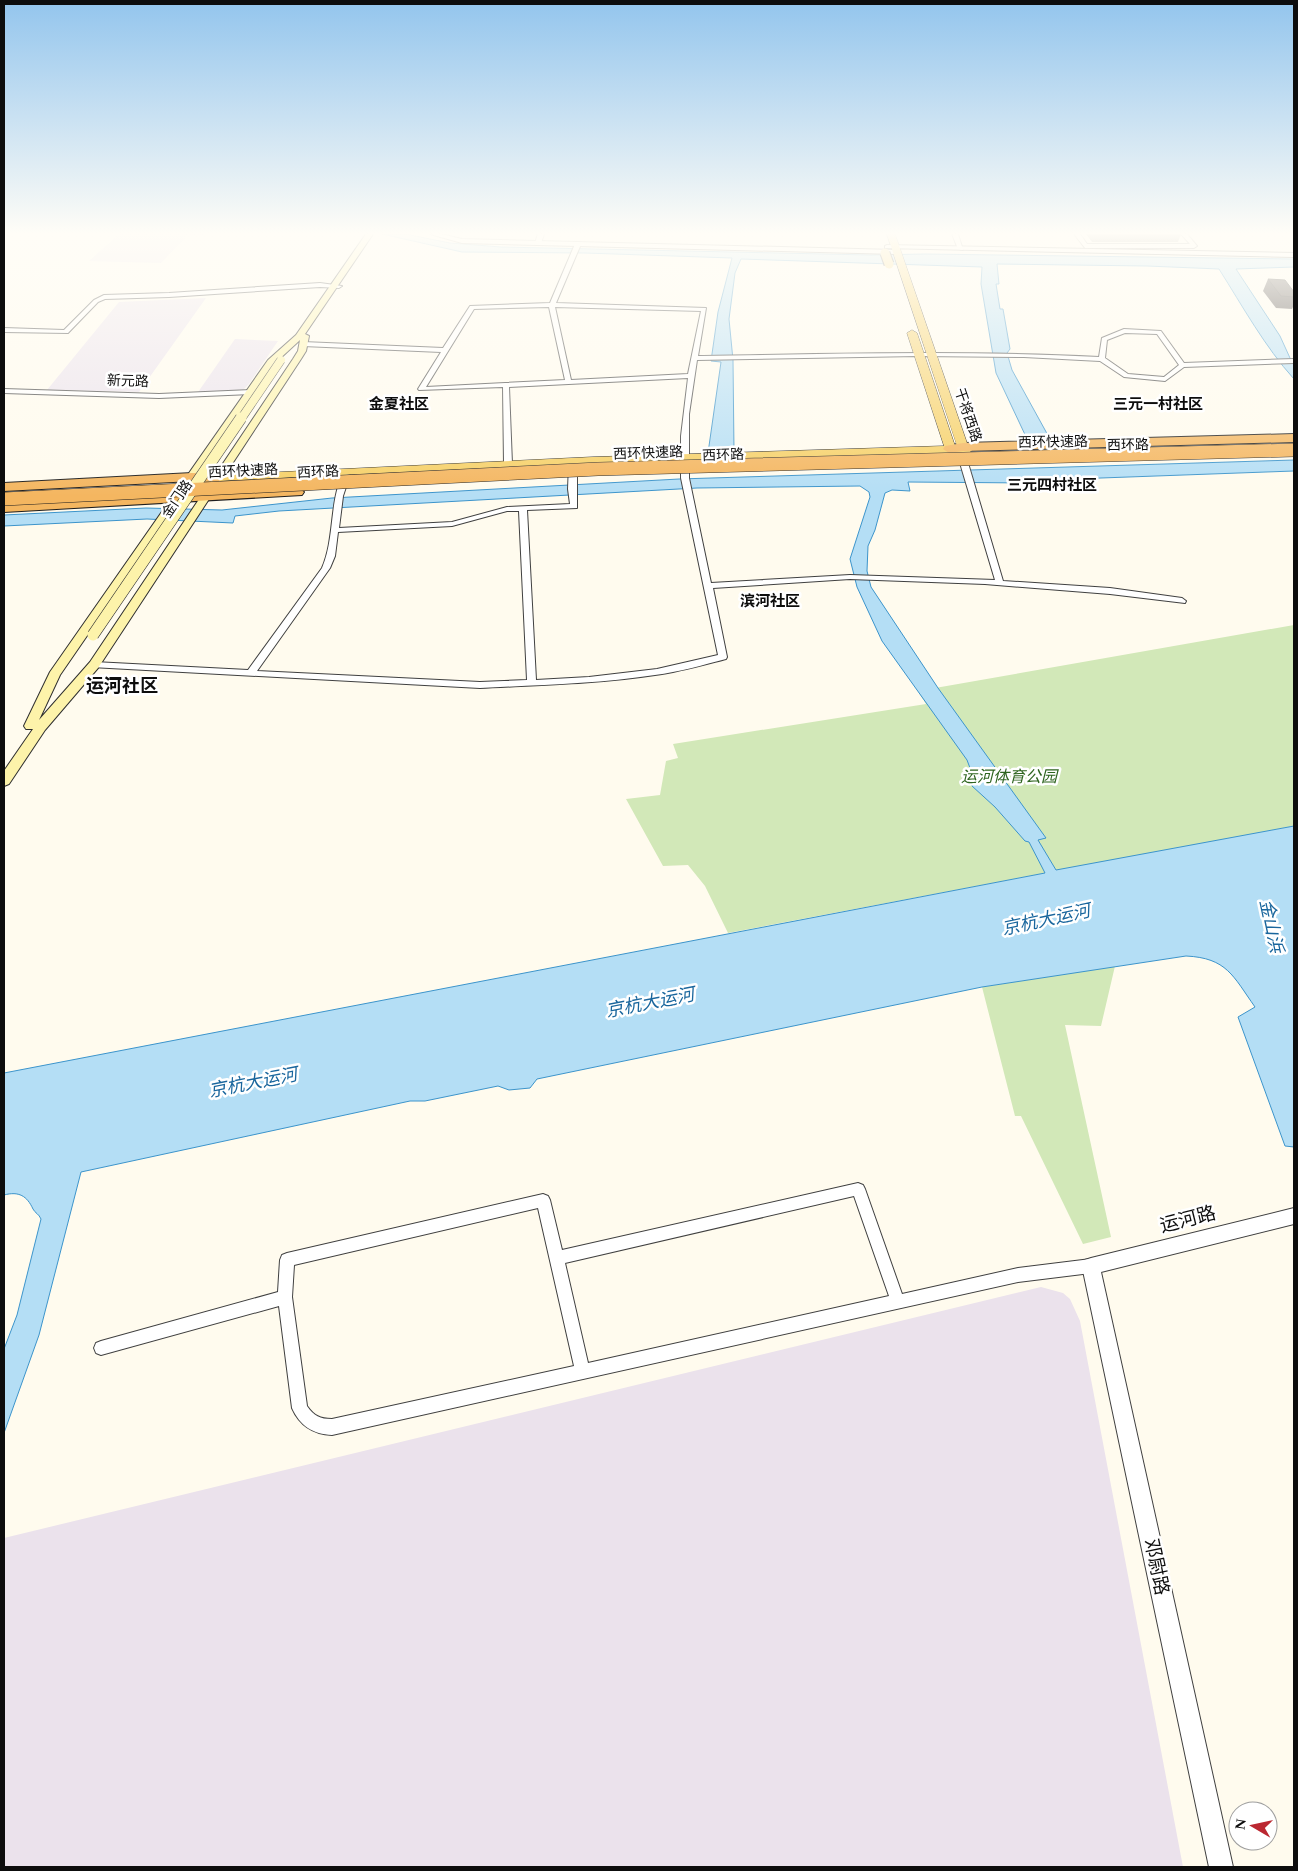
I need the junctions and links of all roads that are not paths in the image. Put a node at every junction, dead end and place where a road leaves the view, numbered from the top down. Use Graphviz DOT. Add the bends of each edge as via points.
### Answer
graph roads {
  1 [pos="76,321"];
  2 [pos="314,321"];
  3 [pos="463,321"];
  4 [pos="555,321"];
  5 [pos="701,321"];
  6 [pos="920,321"];
  7 [pos="922,327"];
  8 [pos="4,330"];
  9 [pos="302,339"];
  10 [pos="445,350"];
  11 [pos="918,354"];
  12 [pos="931,354"];
  13 [pos="694,358"];
  14 [pos="1102,359"];
  15 [pos="1294,361"];
  16 [pos="1182,365"];
  17 [pos="691,376"];
  18 [pos="568,381"];
  19 [pos="506,384"];
  20 [pos="4,391"];
  21 [pos="251,392"];
  22 [pos="1294,440"];
  23 [pos="1294,450"];
  24 [pos="1294,455"];
  25 [pos="682,457"];
  26 [pos="961,457"];
  27 [pos="573,461"];
  28 [pos="874,461"];
  29 [pos="508,464"];
  30 [pos="346,472"];
  31 [pos="685,474"];
  32 [pos="191,478"];
  33 [pos="218,478"];
  34 [pos="572,480"];
  35 [pos="4,489"];
  36 [pos="341,491"];
  37 [pos="298,492"];
  38 [pos="4,499"];
  39 [pos="204,499"];
  40 [pos="176,500"];
  41 [pos="4,506"];
  42 [pos="523,509"];
  43 [pos="336,530"];
  44 [pos="1000,583"];
  45 [pos="708,586"];
  46 [pos="1182,601"];
  47 [pos="94,665"];
  48 [pos="250,674"];
  49 [pos="532,684"];
  50 [pos="36,727"];
  51 [pos="4,765"];
  52 [pos="4,781"];
  53 [pos="1294,1216"];
  54 [pos="556,1258"];
  55 [pos="1091,1266"];
  56 [pos="285,1297"];
  57 [pos="898,1302"];
  58 [pos="101,1348"];
  59 [pos="583,1371"];
  60 [pos="1221,1867"];
  1 -- 8 [label="street" via="66,332"];
  2 -- 9 [label="main road, 金门路"];
  3 -- 10 [label="street"];
  4 -- 18 [label="street"];
  5 -- 13 [label="street"];
  6 -- 7 [label="main road, 干将西路"];
  7 -- 11 [label="main road, 干将西路" via="910,327"];
  7 -- 12 [label="main road, 干将西路"];
  9 -- 10 [label="street"];
  9 -- 21 [label="main road" via="274,358"];
  9 -- 33 [label="main road" via="297,359"];
  9 -- 50 [label="main road, 金门路"];
  10 -- 19 [label="street" via="421,389"];
  11 -- 12 [label="street"];
  11 -- 13 [label="street"];
  11 -- 26 [label="main road, 干将西路"];
  12 -- 14 [label="street"];
  12 -- 26 [label="main road, 干将西路"];
  13 -- 17 [label="street"];
  14 -- 16 [label="street" via="1126,376 1165,379"];
  14 -- 16 [label="street" via="1104,339 1124,331 1159,332"];
  15 -- 16 [label="street"];
  17 -- 18 [label="street"];
  17 -- 25 [label="street"];
  18 -- 19 [label="street"];
  19 -- 29 [label="street"];
  20 -- 21 [label="street, 新元路" via="159,396"];
  21 -- 32 [label="main road"];
  22 -- 26 [label="highway" via="1088,443"];
  22 -- 26 [label="main road, 西环路" via="1052,446 1041,454"];
  22 -- 35 [label="highway, 西环快速路" via="598,462"];
  23 -- 28 [label="highway, 西环快速路, bridge"];
  24 -- 26 [label="main road, 西环路"];
  25 -- 26 [label="main road, 西环路"];
  25 -- 27 [label="main road, 西环路"];
  25 -- 31 [label="street"];
  26 -- 31 [label="main road, 西环路"];
  26 -- 44 [label="street"];
  27 -- 29 [label="main road, 西环路"];
  27 -- 34 [label="street"];
  28 -- 37 [label="highway, bridge" via="800,471"];
  28 -- 38 [label="highway, 西环快速路, bridge" via="598,469"];
  29 -- 30 [label="main road, 西环路"];
  30 -- 33 [label="main road, 西环路"];
  30 -- 36 [label="street"];
  31 -- 34 [label="main road, 西环路"];
  31 -- 45 [label="street"];
  32 -- 33 [label="highway"];
  32 -- 35 [label="highway"];
  32 -- 40 [label="main road"];
  33 -- 39 [label="main road"];
  34 -- 36 [label="main road, 西环路"];
  34 -- 42 [label="street" via="574,506"];
  36 -- 39 [label="main road, 西环路"];
  36 -- 43 [label="street"];
  37 -- 39 [label="highway"];
  39 -- 40 [label="highway"];
  39 -- 47 [label="main road"];
  40 -- 41 [label="highway"];
  40 -- 50 [label="main road" via="54,675"];
  42 -- 43 [label="street" via="507,509 452,524"];
  42 -- 49 [label="street"];
  43 -- 48 [label="street" via="326,568"];
  44 -- 45 [label="street" via="850,577"];
  44 -- 46 [label="street" via="1110,591"];
  45 -- 49 [label="street" via="723,658 657,672"];
  47 -- 48 [label="street"];
  47 -- 50 [label="main road"];
  48 -- 49 [label="street" via="480,685"];
  50 -- 51 [label="main road, 金门路"];
  50 -- 52 [label="main road, 金门路"];
  53 -- 55 [label="street, 运河路"];
  54 -- 56 [label="street" via="543,1200 287,1260"];
  54 -- 57 [label="street" via="858,1189"];
  54 -- 59 [label="street"];
  55 -- 57 [label="street" via="1018,1275"];
  55 -- 60 [label="street, 邓尉路"];
  56 -- 58 [label="street"];
  56 -- 59 [label="street" via="300,1408 312,1424 321,1427"];
  57 -- 59 [label="street"];
}
